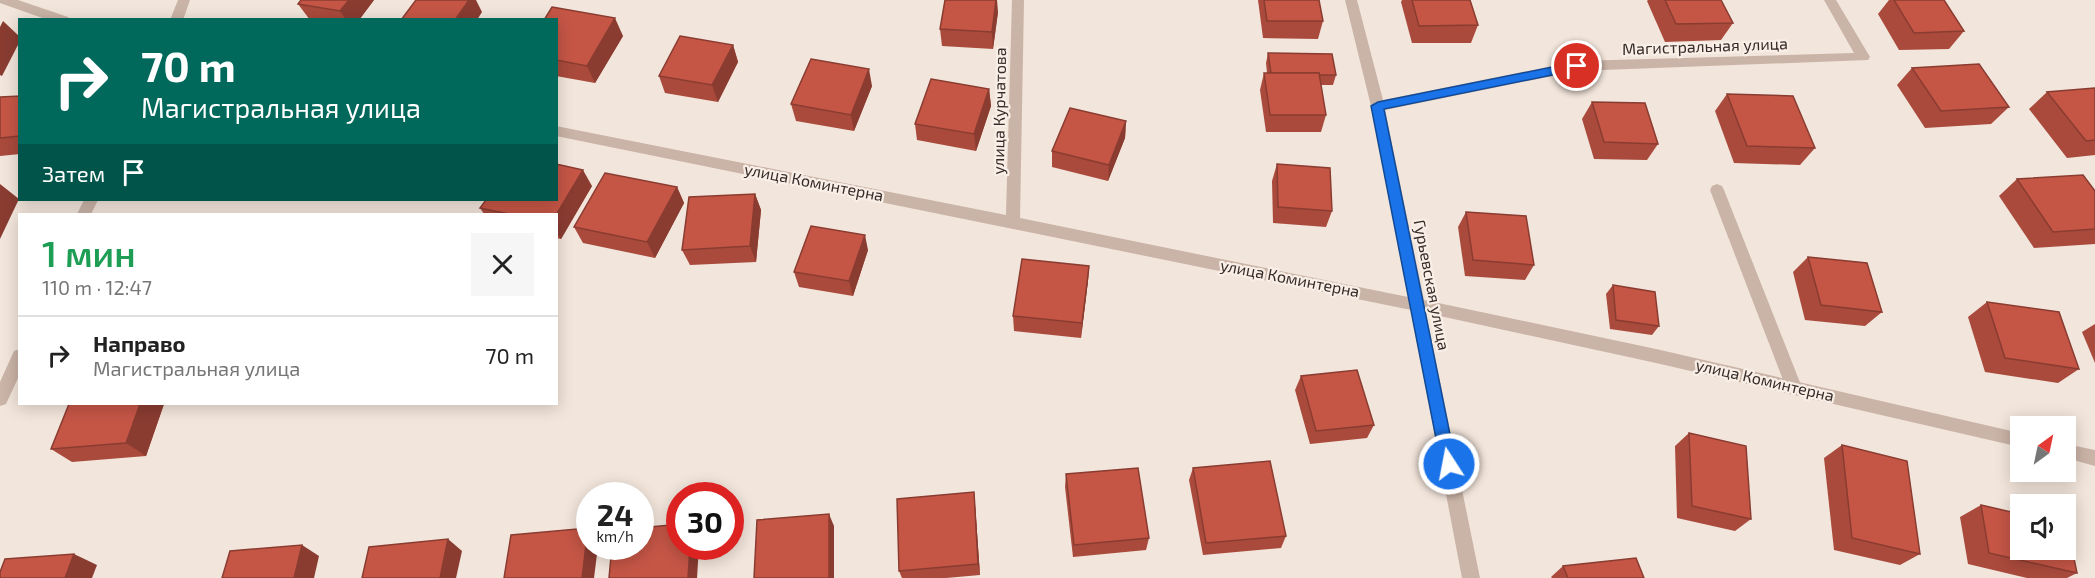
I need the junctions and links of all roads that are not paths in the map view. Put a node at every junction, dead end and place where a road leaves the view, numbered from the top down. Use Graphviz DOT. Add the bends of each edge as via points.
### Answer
graph roads {
  1 [pos="4,0"];
  2 [pos="184,0"];
  3 [pos="1018,0"];
  4 [pos="1351,0"];
  5 [pos="1830,0"];
  6 [pos="58,18"];
  7 [pos="177,18"];
  8 [pos="1378,106"];
  9 [pos="558,131"];
  10 [pos="1717,190"];
  11 [pos="1012,222"];
  12 [pos="1417,303"];
  13 [pos="18,360"];
  14 [pos="1793,385"];
  15 [pos="0,399"];
  16 [pos="2010,438"];
  17 [pos="2076,453"];
  18 [pos="2095,458"];
  19 [pos="1471,578"];
  1 -- 6 [label="street"];
  2 -- 7 [label="street"];
  3 -- 11 [label="street, улица Курчатова"];
  4 -- 8 [label="street, Гурьевская улица"];
  5 -- 8 [label="street, Магистральная улица" via="1863,57 1577,66"];
  8 -- 12 [label="street, Гурьевская улица"];
  9 -- 11 [label="street, улица Коминтерна"];
  10 -- 14 [label="street"];
  11 -- 12 [label="street, улица Коминтерна"];
  12 -- 14 [label="street, улица Коминтерна"];
  12 -- 19 [label="street, Гурьевская улица"];
  13 -- 15 [label="street"];
  14 -- 16 [label="street, улица Коминтерна"];
  17 -- 18 [label="street"];
}
